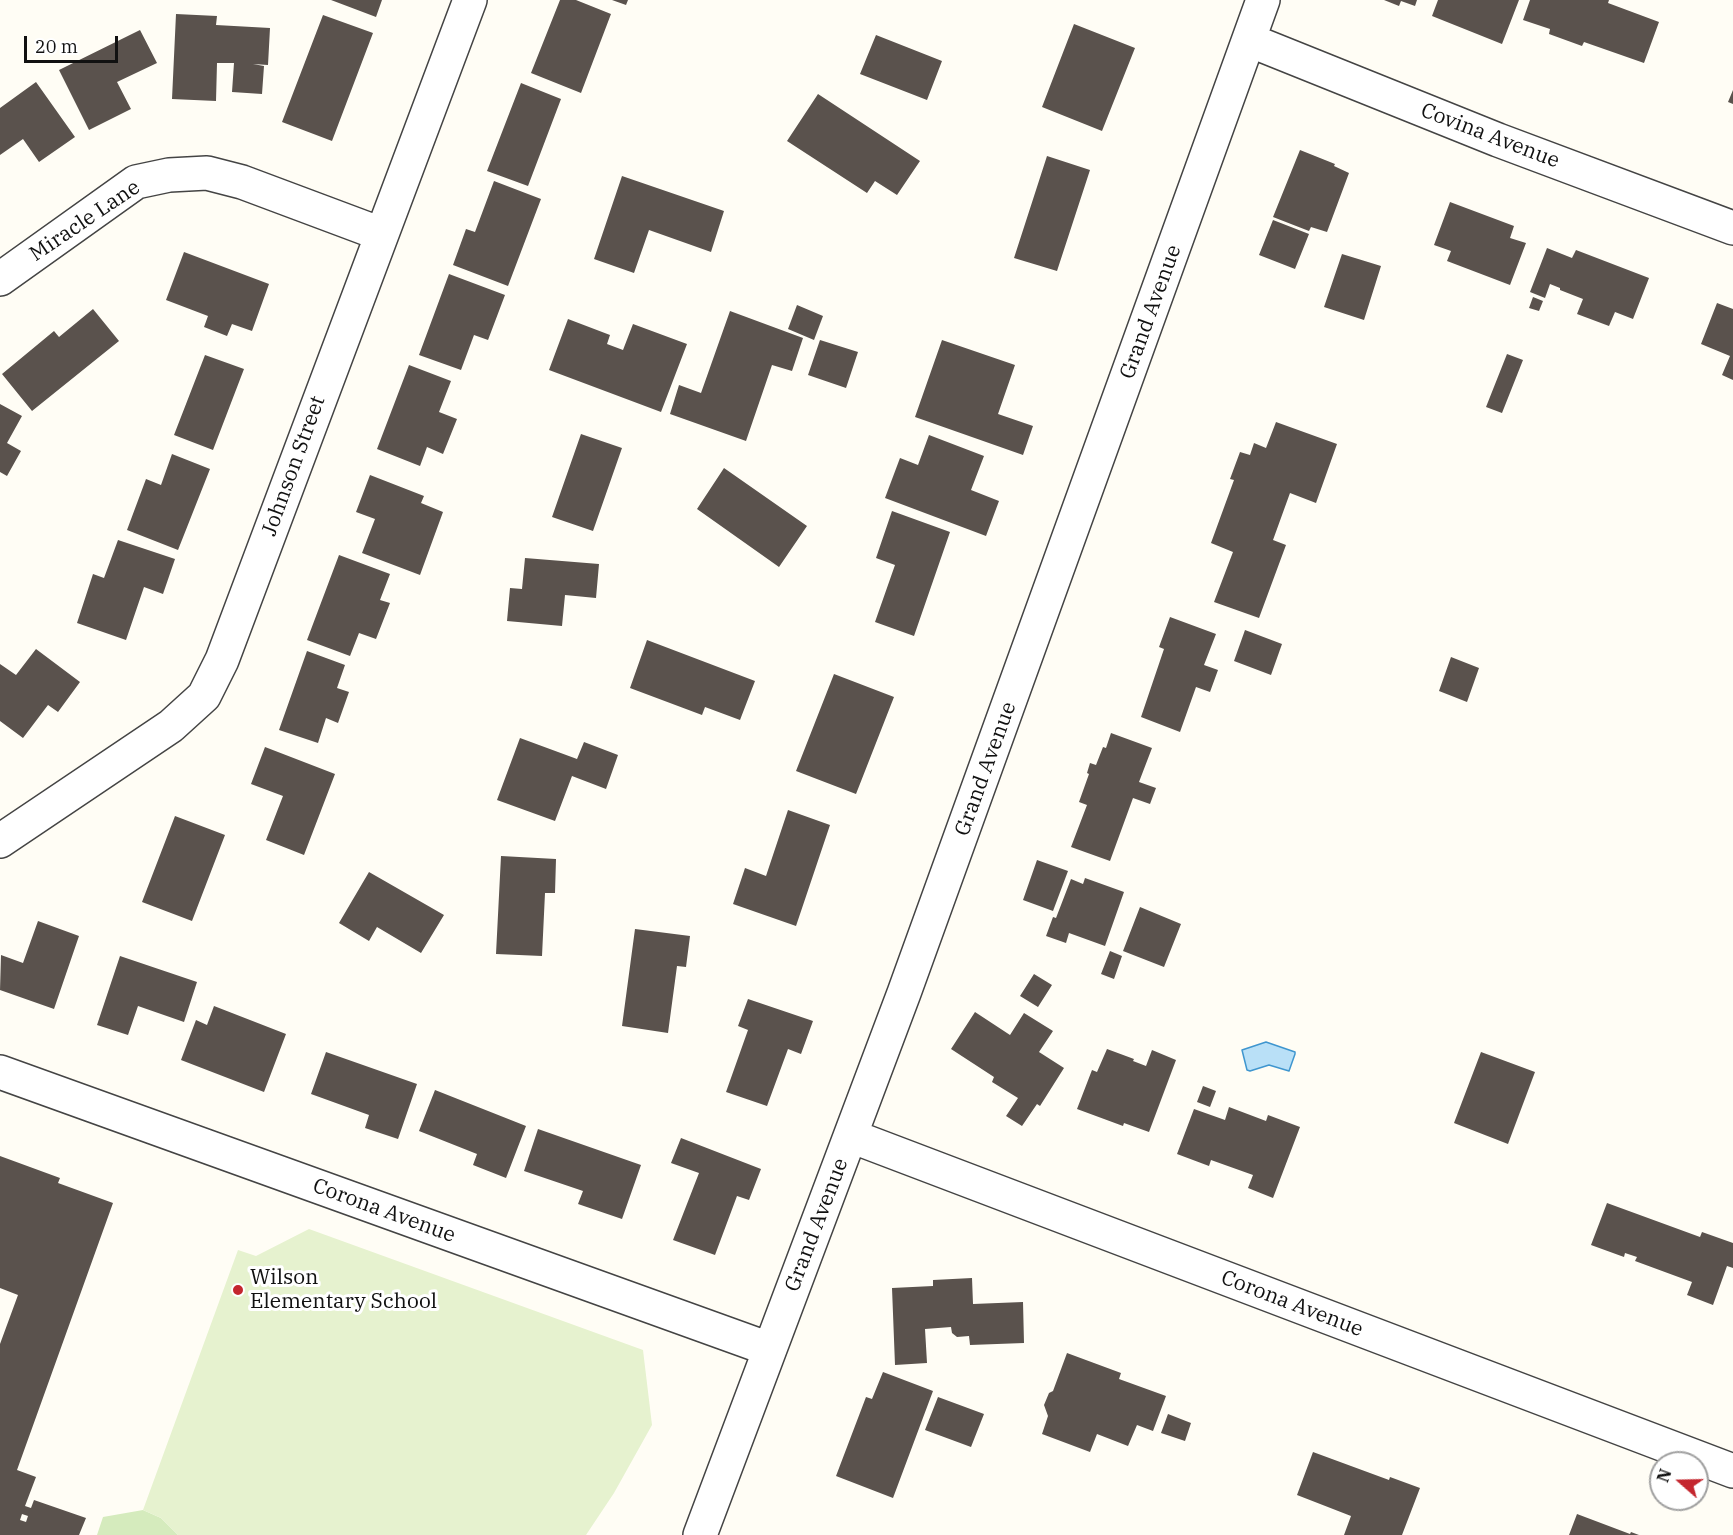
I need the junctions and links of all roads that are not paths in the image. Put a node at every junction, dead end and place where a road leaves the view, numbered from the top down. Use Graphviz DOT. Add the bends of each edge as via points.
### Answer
graph roads {
  1 [pos="470,0"];
  2 [pos="1263,0"];
  3 [pos="1248,40"];
  4 [pos="1733,228"];
  5 [pos="381,234"];
  6 [pos="0,279"];
  7 [pos="0,841"];
  8 [pos="0,1072"];
  9 [pos="851,1136"];
  10 [pos="769,1349"];
  11 [pos="1733,1471"];
  12 [pos="700,1535"];
  1 -- 5 [label="street, Johnson Street"];
  2 -- 3 [label="street, Grand Avenue"];
  3 -- 4 [label="street, Covina Avenue"];
  3 -- 9 [label="street, Grand Avenue"];
  5 -- 6 [label="street, Miracle Lane" via="242,182 207,173 169,175 136,182"];
  5 -- 7 [label="street, Johnson Street" via="222,660 204,696 171,726"];
  8 -- 10 [label="street, Corona Avenue"];
  9 -- 10 [label="street, Grand Avenue"];
  9 -- 11 [label="street, Corona Avenue"];
  10 -- 12 [label="street, Grand Avenue"];
}
